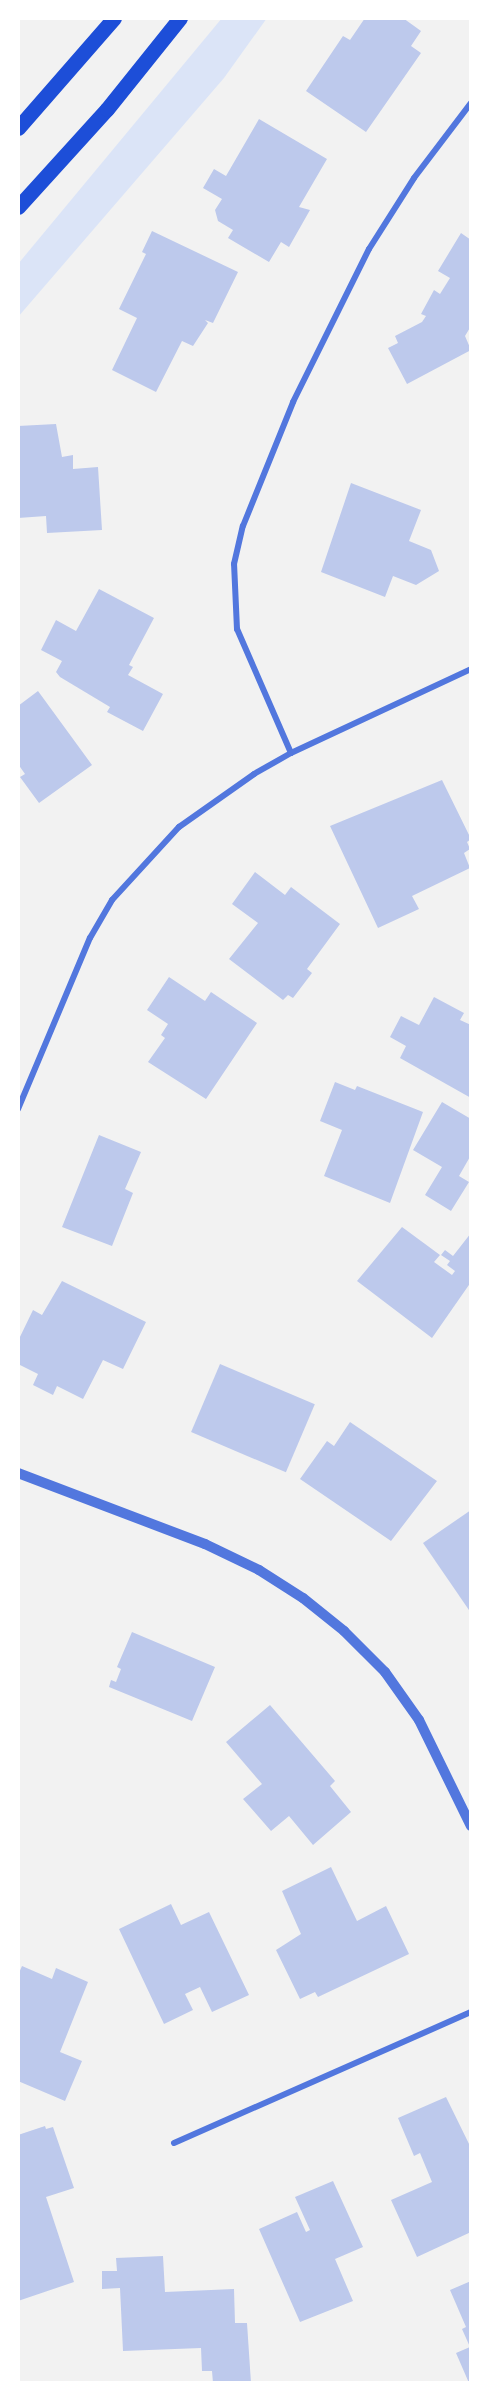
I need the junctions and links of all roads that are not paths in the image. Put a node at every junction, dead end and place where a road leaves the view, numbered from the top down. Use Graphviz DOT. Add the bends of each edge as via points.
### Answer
graph roads {
  1 [pos="114,18"];
  2 [pos="180,18"];
  3 [pos="471,103"];
  4 [pos="18,128"];
  5 [pos="18,207"];
  6 [pos="471,669"];
  7 [pos="291,753"];
  8 [pos="18,1109"];
  9 [pos="18,1473"];
  10 [pos="471,1826"];
  11 [pos="471,2012"];
  12 [pos="174,2144"];
  1 -- 4 [label="main road"];
  2 -- 5 [label="main road" via="107,109"];
  3 -- 7 [label="street" via="414,178 369,249 293,402 243,526 234,564 237,628"];
  6 -- 7 [label="street"];
  7 -- 8 [label="street" via="246,779 179,827 112,900 80,960"];
  9 -- 10 [label="street" via="205,1544 259,1570 303,1598 385,1672 419,1720"];
  11 -- 12 [label="street"];
}
